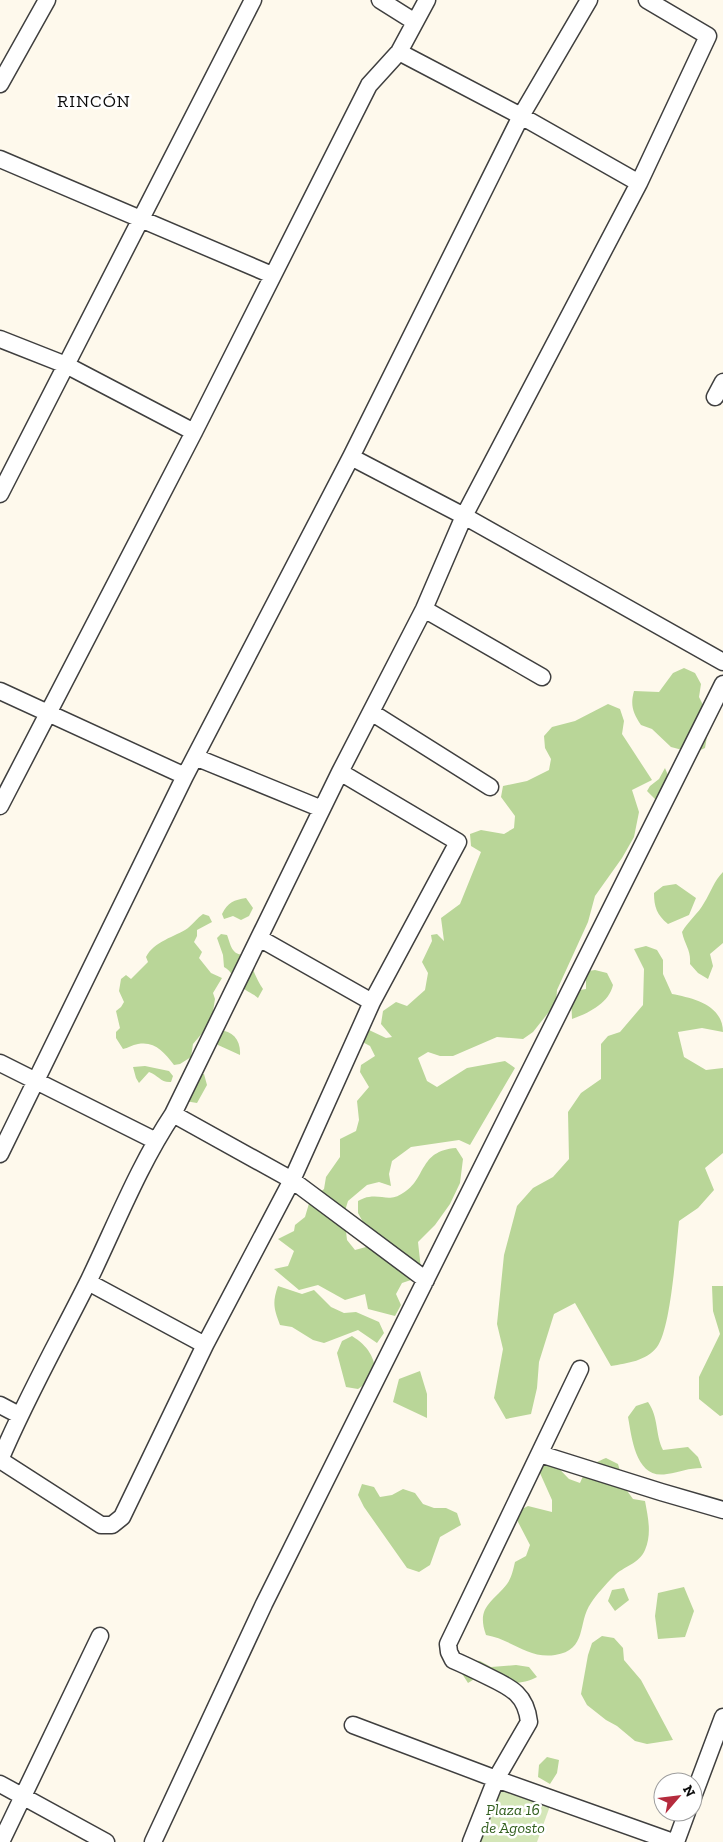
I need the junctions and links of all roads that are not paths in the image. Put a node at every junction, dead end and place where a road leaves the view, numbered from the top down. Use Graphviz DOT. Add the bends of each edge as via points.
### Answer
graph roads {
  1 [pos="253,0"];
  2 [pos="380,0"];
  3 [pos="427,0"];
  4 [pos="589,0"];
  5 [pos="647,0"];
  6 [pos="45,1"];
  7 [pos="415,22"];
  8 [pos="399,52"];
  9 [pos="0,84"];
  10 [pos="521,116"];
  11 [pos="0,159"];
  12 [pos="639,183"];
  13 [pos="142,219"];
  14 [pos="272,275"];
  15 [pos="0,339"];
  16 [pos="66,365"];
  17 [pos="723,382"];
  18 [pos="715,397"];
  19 [pos="194,432"];
  20 [pos="351,457"];
  21 [pos="0,494"];
  22 [pos="464,516"];
  23 [pos="424,608"];
  24 [pos="723,662"];
  25 [pos="542,677"];
  26 [pos="723,684"];
  27 [pos="0,691"];
  28 [pos="371,712"];
  29 [pos="48,713"];
  30 [pos="195,757"];
  31 [pos="340,772"];
  32 [pos="185,776"];
  33 [pos="490,787"];
  34 [pos="0,806"];
  35 [pos="322,809"];
  36 [pos="259,938"];
  37 [pos="372,1002"];
  38 [pos="0,1063"];
  39 [pos="36,1082"];
  40 [pos="173,1114"];
  41 [pos="156,1141"];
  42 [pos="0,1154"];
  43 [pos="292,1180"];
  44 [pos="426,1280"];
  45 [pos="88,1282"];
  46 [pos="205,1345"];
  47 [pos="580,1369"];
  48 [pos="0,1405"];
  49 [pos="19,1415"];
  50 [pos="540,1454"];
  51 [pos="0,1460"];
  52 [pos="723,1510"];
  53 [pos="100,1636"];
  54 [pos="723,1717"];
  55 [pos="353,1726"];
  56 [pos="702,1772"];
  57 [pos="496,1779"];
  58 [pos="0,1784"];
  59 [pos="23,1797"];
  60 [pos="683,1822"];
  61 [pos="1,1842"];
  62 [pos="106,1842"];
  63 [pos="153,1842"];
  64 [pos="470,1842"];
  65 [pos="674,1842"];
  1 -- 13 [label="street"];
  2 -- 7 [label="street"];
  3 -- 7 [label="street"];
  4 -- 10 [label="street"];
  5 -- 12 [label="street" via="708,36"];
  6 -- 9 [label="street"];
  7 -- 8 [label="street"];
  8 -- 10 [label="street"];
  8 -- 14 [label="street" via="369,85"];
  10 -- 12 [label="street"];
  10 -- 20 [label="street"];
  11 -- 13 [label="street"];
  12 -- 22 [label="street"];
  13 -- 14 [label="street"];
  13 -- 16 [label="street"];
  14 -- 19 [label="street"];
  15 -- 16 [label="street"];
  16 -- 19 [label="street"];
  16 -- 21 [label="street"];
  17 -- 18 [label="street"];
  19 -- 29 [label="street"];
  20 -- 22 [label="street"];
  20 -- 30 [label="street"];
  22 -- 23 [label="street"];
  22 -- 24 [label="street"];
  23 -- 25 [label="street"];
  23 -- 28 [label="street"];
  26 -- 44 [label="street"];
  27 -- 29 [label="street"];
  28 -- 31 [label="street"];
  28 -- 33 [label="street"];
  29 -- 32 [label="street"];
  29 -- 34 [label="street"];
  30 -- 32 [label="street"];
  30 -- 35 [label="street"];
  31 -- 35 [label="street"];
  31 -- 37 [label="street" via="458,842"];
  32 -- 39 [label="street"];
  35 -- 36 [label="street"];
  36 -- 37 [label="street"];
  36 -- 40 [label="street"];
  37 -- 43 [label="street"];
  38 -- 39 [label="street"];
  39 -- 41 [label="street"];
  39 -- 42 [label="street"];
  40 -- 41 [label="street"];
  40 -- 43 [label="street"];
  41 -- 45 [label="street"];
  43 -- 44 [label="street"];
  43 -- 46 [label="street"];
  44 -- 63 [label="street" via="264,1604"];
  45 -- 46 [label="street"];
  45 -- 49 [label="street"];
  46 -- 51 [label="street" via="122,1517 112,1525 101,1525"];
  47 -- 50 [label="street"];
  48 -- 49 [label="street"];
  49 -- 51 [label="street"];
  50 -- 52 [label="street"];
  50 -- 57 [label="street" via="448,1644 453,1660 512,1688 525,1705 528,1722"];
  53 -- 59 [label="street"];
  54 -- 56 [label="street"];
  55 -- 57 [label="street"];
  57 -- 64 [label="street"];
  57 -- 65 [label="street"];
  58 -- 59 [label="street"];
  59 -- 61 [label="street"];
  59 -- 62 [label="street"];
  60 -- 65 [label="street"];
}
